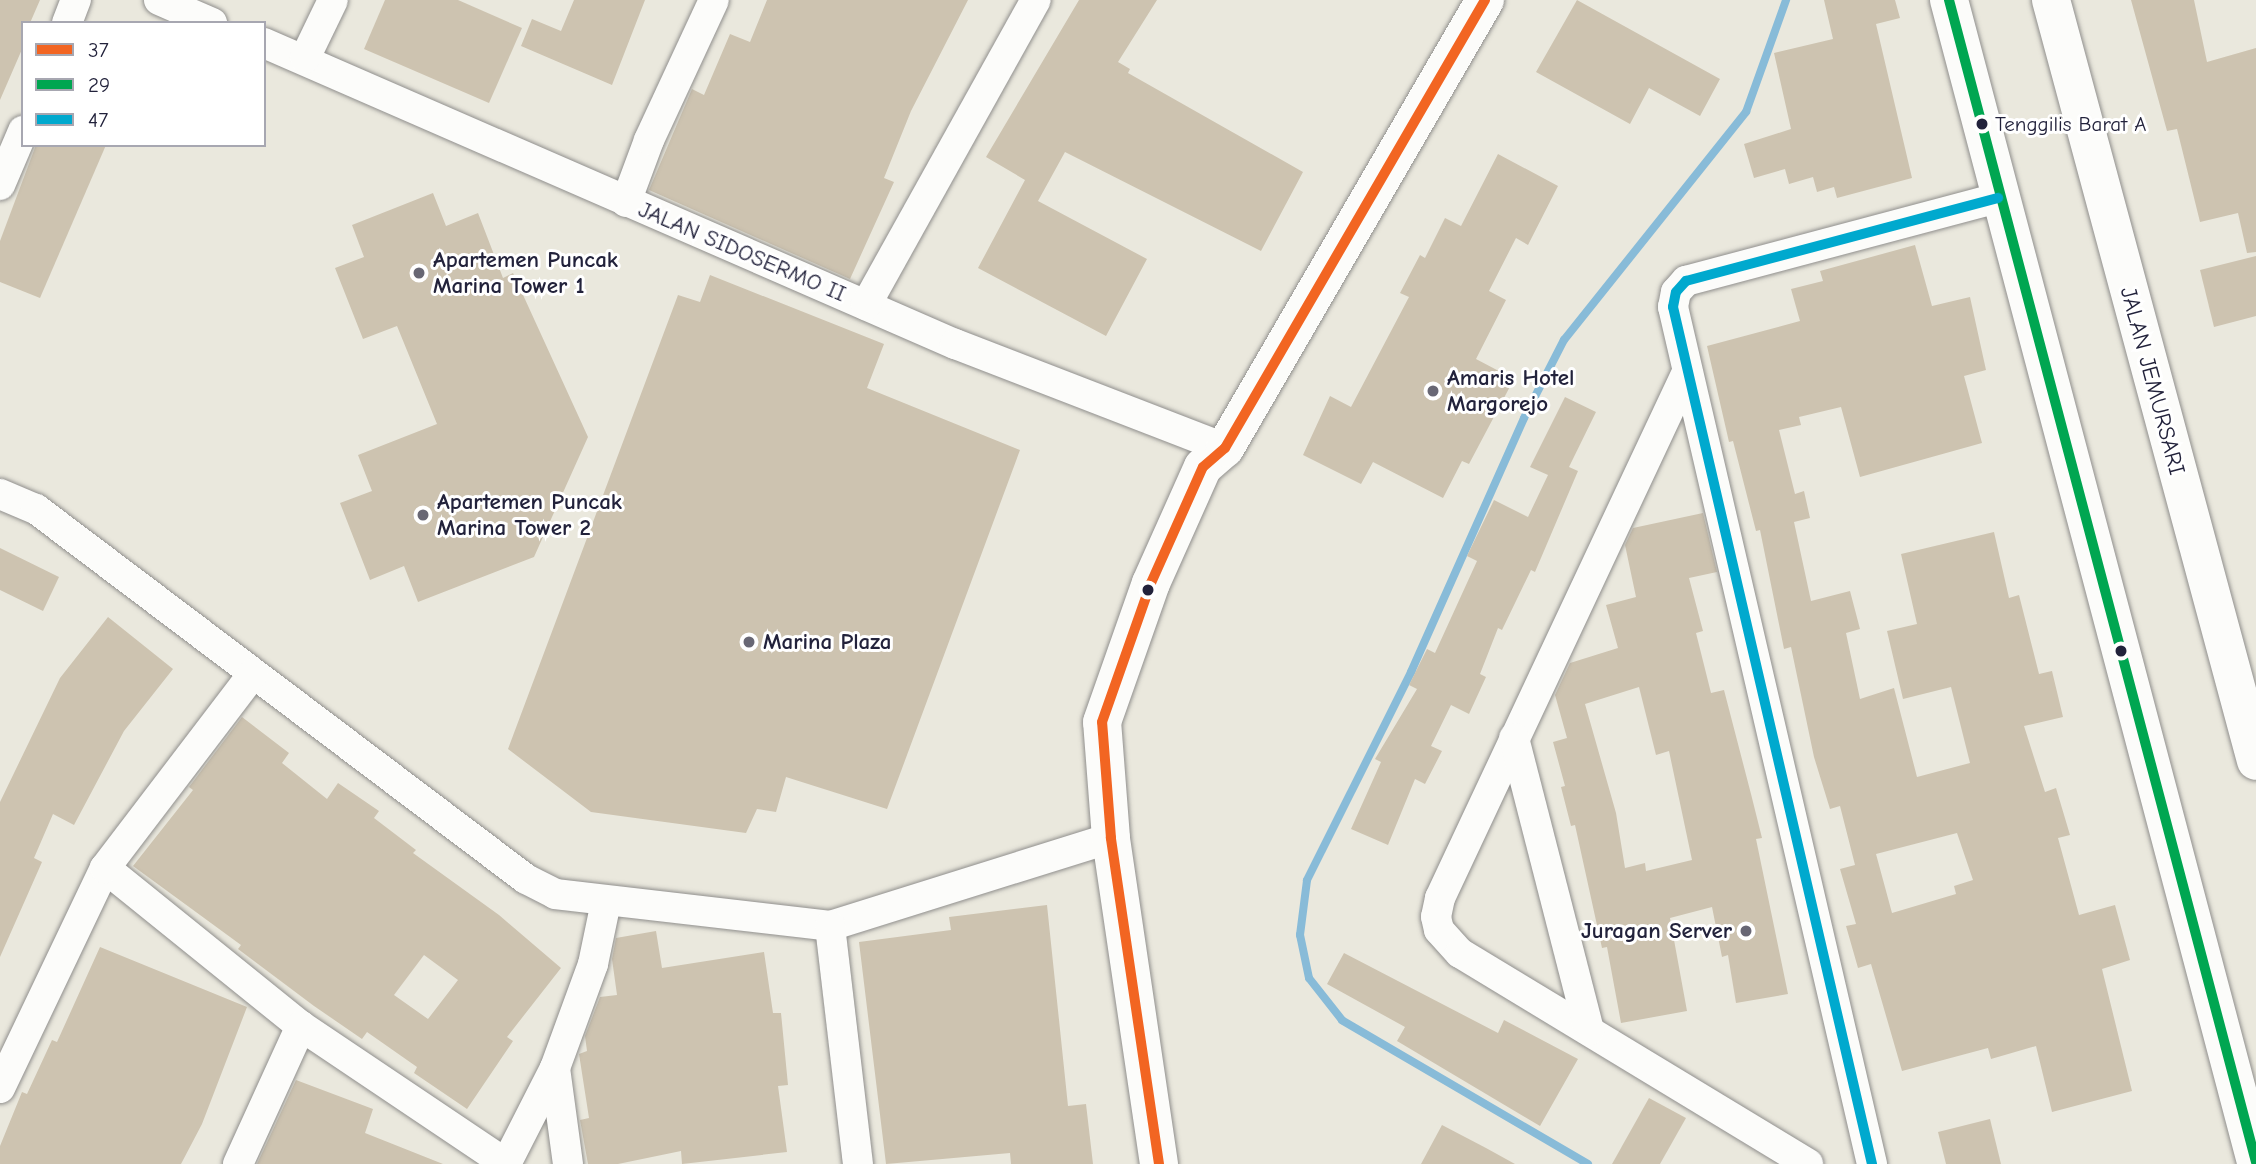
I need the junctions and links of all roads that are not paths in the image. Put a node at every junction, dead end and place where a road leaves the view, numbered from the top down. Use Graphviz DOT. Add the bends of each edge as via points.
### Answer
graph roads {
  1 [pos="76,0"];
  2 [pos="159,0"];
  3 [pos="333,0"];
  4 [pos="714,0"];
  5 [pos="1036,0"];
  6 [pos="1485,0"];
  7 [pos="1949,0"];
  8 [pos="2051,0"];
  9 [pos="68,21"];
  10 [pos="207,21"];
  11 [pos="266,44"];
  12 [pos="305,58"];
  13 [pos="21,136"];
  14 [pos="0,185"];
  15 [pos="1998,198"];
  16 [pos="626,202"];
  17 [pos="866,305"];
  18 [pos="1686,374"];
  19 [pos="1225,448"];
  20 [pos="0,494"];
  21 [pos="253,674"];
  22 [pos="1514,738"];
  23 [pos="2256,761"];
  24 [pos="1111,838"];
  25 [pos="105,868"];
  26 [pos="606,901"];
  27 [pos="830,926"];
  28 [pos="301,1026"];
  29 [pos="1589,1031"];
  30 [pos="555,1068"];
  31 [pos="0,1088"];
  32 [pos="2256,1162"];
  33 [pos="238,1164"];
  34 [pos="506,1164"];
  35 [pos="568,1164"];
  36 [pos="859,1164"];
  37 [pos="1159,1164"];
  38 [pos="1808,1164"];
  39 [pos="1872,1164"];
  1 -- 9 [label="street"];
  2 -- 10 [label="street"];
  3 -- 12 [label="street"];
  4 -- 16 [label="street" via="649,140"];
  5 -- 17 [label="street"];
  6 -- 19 [label="main road"];
  7 -- 15 [label="main road"];
  8 -- 23 [label="main road, JALAN JEMURSARI"];
  11 -- 12 [label="street, JALAN SIDOSERMO II"];
  12 -- 16 [label="street, JALAN SIDOSERMO II"];
  13 -- 14 [label="street"];
  15 -- 18 [label="street" via="1686,281 1676,292 1673,307"];
  15 -- 32 [label="main road"];
  16 -- 17 [label="street, JALAN SIDOSERMO II"];
  17 -- 19 [label="street, JALAN SIDOSERMO II"];
  18 -- 22 [label="street"];
  18 -- 39 [label="street"];
  19 -- 24 [label="main road" via="1203,467 1151,583 1102,722"];
  20 -- 21 [label="street" via="36,509"];
  21 -- 25 [label="street"];
  21 -- 26 [label="street" via="526,879 555,894"];
  22 -- 29 [label="street"];
  22 -- 29 [label="street" via="1440,898 1438,930 1460,953"];
  24 -- 27 [label="street"];
  24 -- 37 [label="main road"];
  25 -- 28 [label="street"];
  25 -- 31 [label="street"];
  26 -- 27 [label="street"];
  26 -- 30 [label="street" via="593,964"];
  27 -- 36 [label="street"];
  28 -- 33 [label="street"];
  28 -- 34 [label="street"];
  29 -- 38 [label="street"];
  30 -- 34 [label="street"];
  30 -- 35 [label="street"];
}
